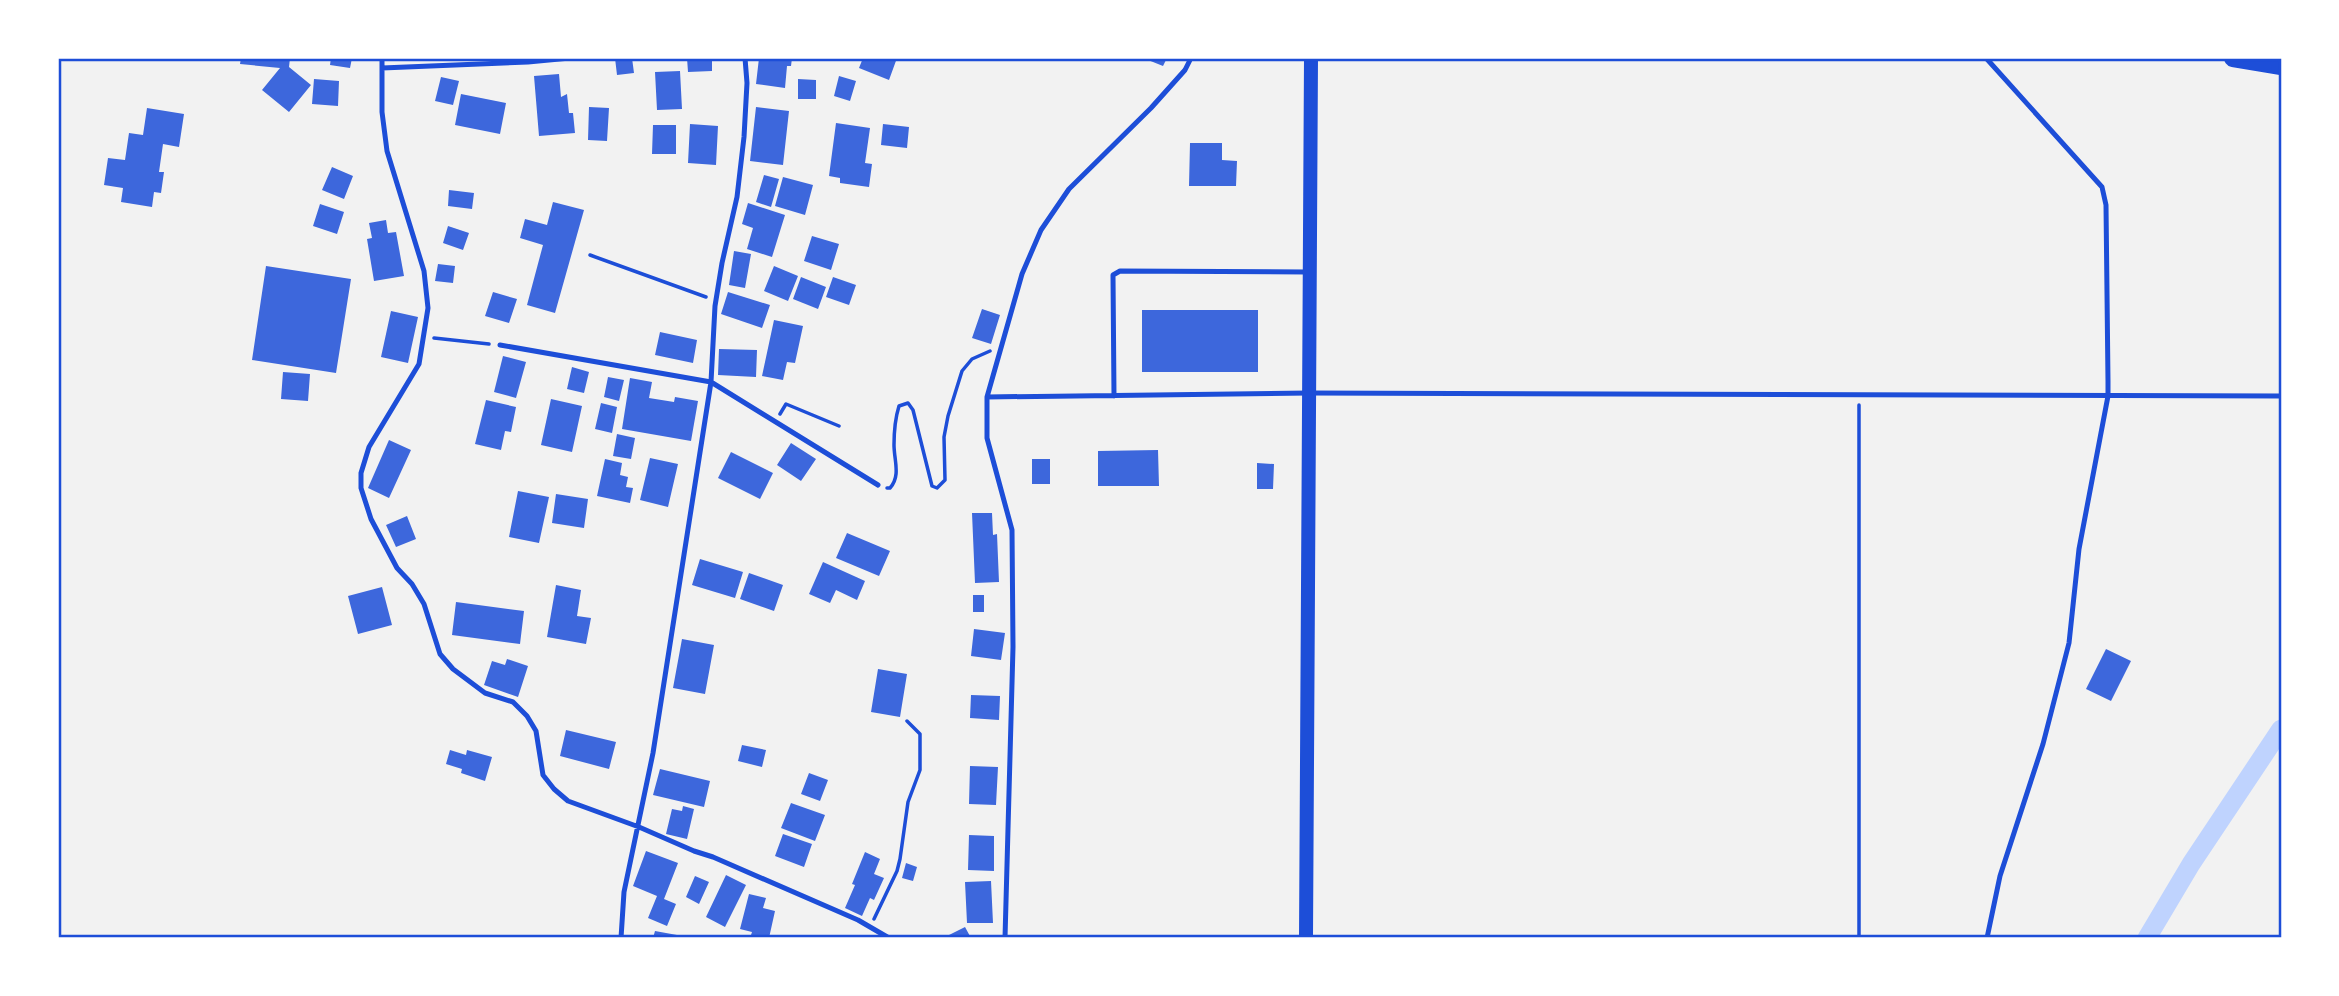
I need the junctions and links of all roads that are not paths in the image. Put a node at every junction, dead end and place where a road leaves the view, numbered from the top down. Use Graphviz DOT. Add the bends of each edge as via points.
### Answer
graph roads {
  1 [pos="382,58"];
  2 [pos="570,58"];
  3 [pos="745,58"];
  4 [pos="1191,58"];
  5 [pos="1311,58"];
  6 [pos="1986,58"];
  7 [pos="2233,58"];
  8 [pos="2281,66"];
  9 [pos="382,68"];
  10 [pos="1308,272"];
  11 [pos="500,345"];
  12 [pos="710,383"];
  13 [pos="1309,393"];
  14 [pos="1114,396"];
  15 [pos="2108,396"];
  16 [pos="2281,396"];
  17 [pos="987,397"];
  18 [pos="878,485"];
  19 [pos="639,827"];
  20 [pos="621,938"];
  21 [pos="889,938"];
  22 [pos="1005,938"];
  23 [pos="1306,938"];
  24 [pos="1987,938"];
  1 -- 9 [label="lane"];
  2 -- 9 [label="lane"];
  3 -- 12 [label="lane" via="744,137 716,301"];
  4 -- 17 [label="lane" via="1151,108 1069,189 1041,230 1022,274"];
  5 -- 10 [label="main road"];
  6 -- 15 [label="lane" via="2102,187"];
  7 -- 8 [label="highway"];
  9 -- 19 [label="lane" via="387,150 424,271 428,308 419,364 369,447 361,473 371,519 397,568 424,604 440,654 485,693 513,702 527,716 536,731 543,775 554,789 568,801"];
  10 -- 13 [label="main road"];
  10 -- 14 [label="lane" via="1120,271 1114,275"];
  11 -- 12 [label="lane"];
  12 -- 18 [label="lane"];
  12 -- 19 [label="lane"];
  13 -- 14 [label="lane"];
  13 -- 15 [label="lane"];
  13 -- 23 [label="main road"];
  14 -- 17 [label="lane"];
  15 -- 16 [label="lane"];
  15 -- 24 [label="lane" via="2086,502 2066,655 2000,876"];
  17 -- 22 [label="lane" via="987,438 1012,530"];
  19 -- 20 [label="lane" via="624,891"];
  19 -- 21 [label="lane"];
}
